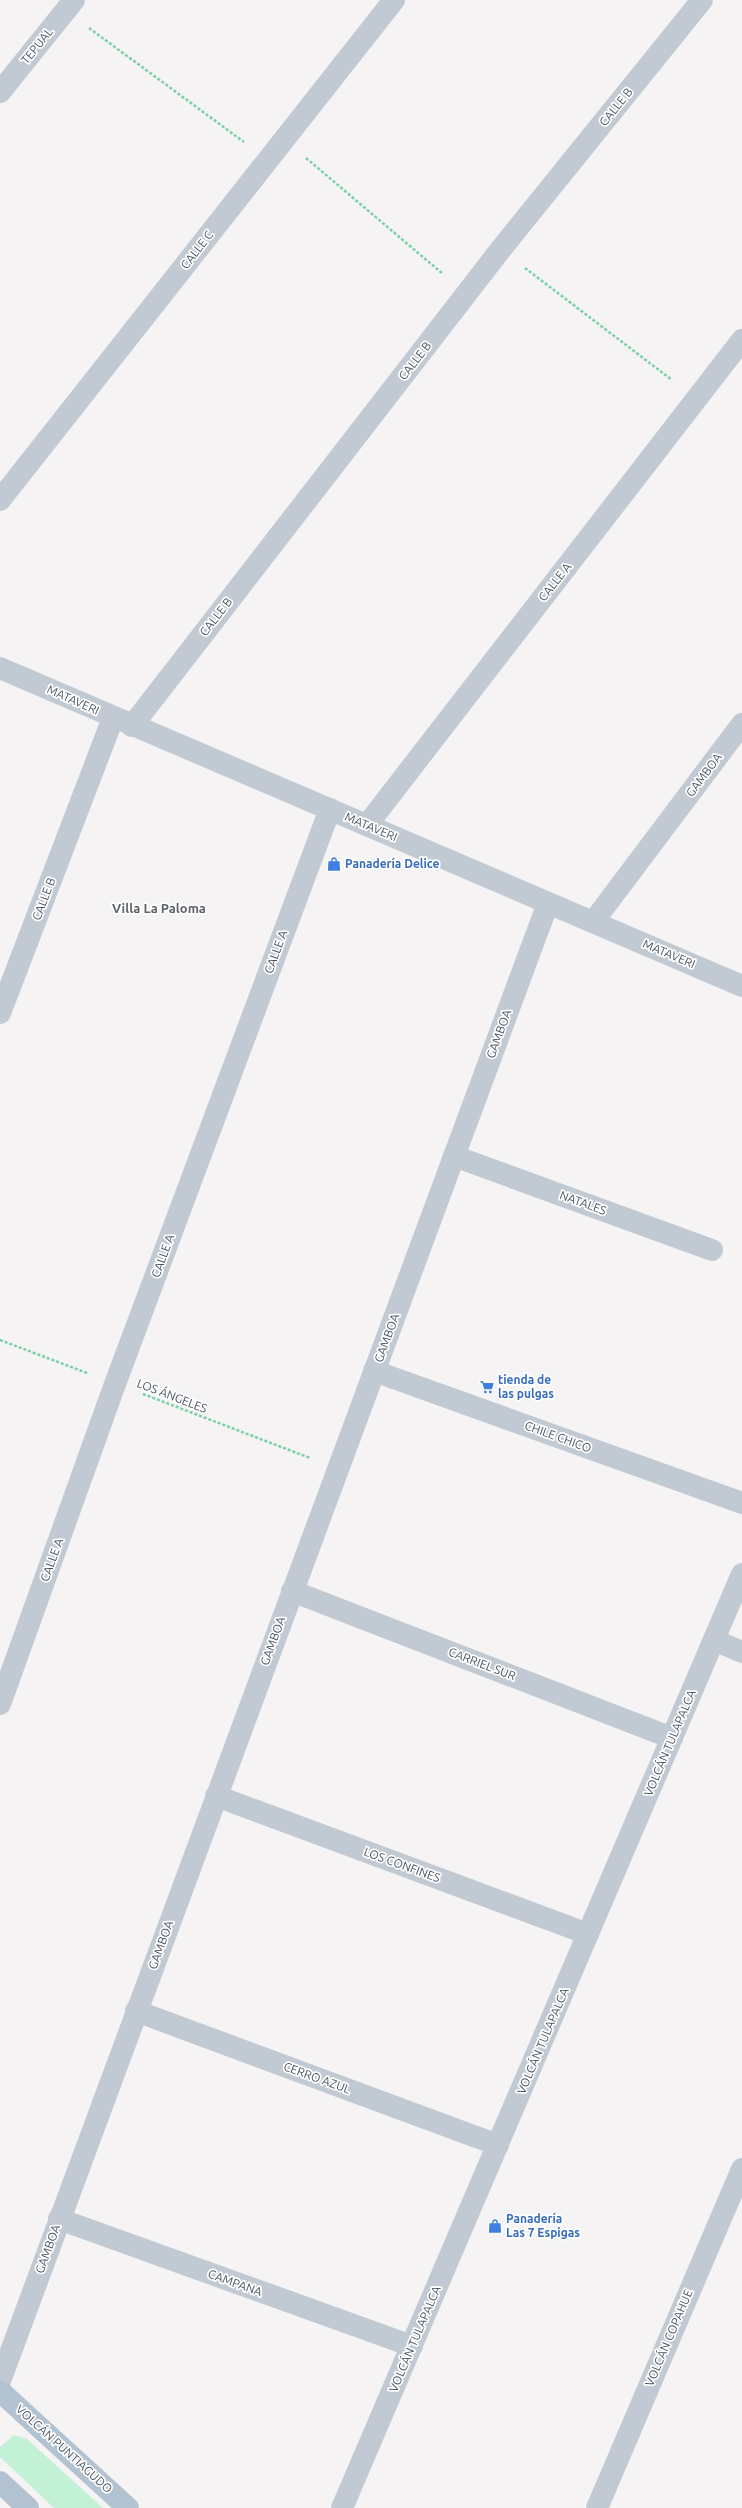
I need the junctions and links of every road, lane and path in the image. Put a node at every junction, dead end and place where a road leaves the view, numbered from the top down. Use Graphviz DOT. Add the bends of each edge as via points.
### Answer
graph roads {
  1 [pos="394,0"];
  2 [pos="702,0"];
  3 [pos="70,5"];
  4 [pos="0,92"];
  5 [pos="284,140"];
  6 [pos="269,160"];
  7 [pos="501,249"];
  8 [pos="466,294"];
  9 [pos="742,340"];
  10 [pos="696,399"];
  11 [pos="0,500"];
  12 [pos="0,668"];
  13 [pos="123,722"];
  14 [pos="742,724"];
  15 [pos="330,809"];
  16 [pos="368,825"];
  17 [pos="548,903"];
  18 [pos="593,922"];
  19 [pos="742,986"];
  20 [pos="0,1013"];
  21 [pos="454,1156"];
  22 [pos="712,1250"];
  23 [pos="0,1340"];
  24 [pos="374,1371"];
  25 [pos="116,1384"];
  26 [pos="338,1468"];
  27 [pos="742,1503"];
  28 [pos="742,1574"];
  29 [pos="292,1591"];
  30 [pos="714,1640"];
  31 [pos="742,1652"];
  32 [pos="0,1704"];
  33 [pos="672,1738"];
  34 [pos="216,1796"];
  35 [pos="588,1934"];
  36 [pos="136,2011"];
  37 [pos="498,2145"];
  38 [pos="742,2169"];
  39 [pos="59,2220"];
  40 [pos="412,2346"];
  41 [pos="0,2381"];
  42 [pos="0,2391"];
  43 [pos="0,2482"];
  44 [pos="28,2508"];
  45 [pos="128,2508"];
  46 [pos="342,2508"];
  47 [pos="597,2508"];
  1 -- 5 [label="street, CALLE C"];
  2 -- 7 [label="street, CALLE B"];
  3 -- 4 [label="street, TEPUAL"];
  3 -- 6 [label="path"];
  5 -- 6 [label="street, CALLE C"];
  5 -- 8 [label="path"];
  6 -- 11 [label="street, CALLE C"];
  7 -- 8 [label="street, CALLE B"];
  7 -- 10 [label="path"];
  8 -- 13 [label="street, CALLE B"];
  9 -- 10 [label="street, CALLE A"];
  10 -- 16 [label="street, CALLE A"];
  12 -- 13 [label="street, MATAVERI"];
  13 -- 15 [label="street, MATAVERI"];
  13 -- 20 [label="street, CALLE B"];
  14 -- 18 [label="street, GAMBOA"];
  15 -- 16 [label="street, MATAVERI"];
  15 -- 25 [label="street, CALLE A"];
  16 -- 17 [label="street, MATAVERI"];
  17 -- 18 [label="street, MATAVERI"];
  17 -- 21 [label="street, GAMBOA"];
  18 -- 19 [label="street, MATAVERI"];
  21 -- 22 [label="street, NATALES"];
  21 -- 24 [label="street, GAMBOA"];
  23 -- 25 [label="path, LOS ÁNGELES"];
  24 -- 26 [label="street, GAMBOA"];
  24 -- 27 [label="street, CHILE CHICO"];
  25 -- 26 [label="path, LOS ÁNGELES"];
  25 -- 32 [label="street, CALLE A"];
  26 -- 29 [label="street, GAMBOA"];
  28 -- 30 [label="street, VOLCÁN TULAPALCA"];
  29 -- 33 [label="street, CARRIEL SUR"];
  29 -- 34 [label="street, GAMBOA"];
  30 -- 31 [label="street"];
  30 -- 33 [label="street, VOLCÁN TULAPALCA"];
  33 -- 35 [label="street, VOLCÁN TULAPALCA"];
  34 -- 35 [label="street, LOS CONFINES"];
  34 -- 36 [label="street, GAMBOA"];
  35 -- 37 [label="street, VOLCÁN TULAPALCA"];
  36 -- 37 [label="street, CERRO AZUL"];
  36 -- 39 [label="street, GAMBOA"];
  37 -- 40 [label="street, VOLCÁN TULAPALCA"];
  38 -- 47 [label="street, VOLCÁN COPAHUE"];
  39 -- 40 [label="street, CAMPANA"];
  39 -- 41 [label="street, GAMBOA"];
  40 -- 46 [label="street, VOLCÁN TULAPALCA"];
  42 -- 45 [label="main road, VOLCÁN PUNTIAGUDO"];
  43 -- 44 [label="main road"];
}
